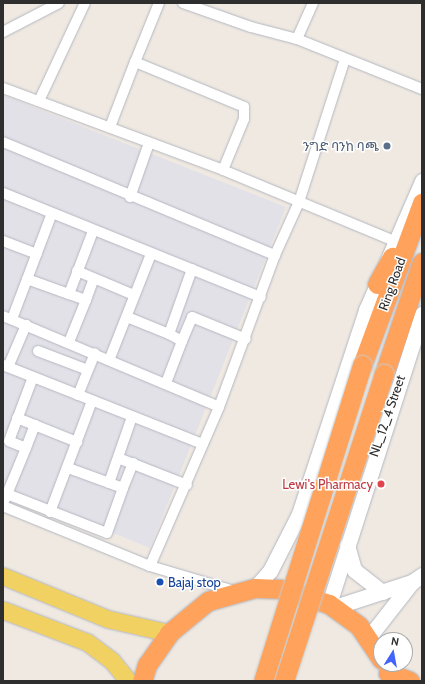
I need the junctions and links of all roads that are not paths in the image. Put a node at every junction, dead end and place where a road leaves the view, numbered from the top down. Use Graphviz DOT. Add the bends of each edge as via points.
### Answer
graph roads {
  1 [pos="58,3"];
  2 [pos="85,3"];
  3 [pos="160,3"];
  4 [pos="183,3"];
  5 [pos="313,3"];
  6 [pos="3,32"];
  7 [pos="297,39"];
  8 [pos="346,59"];
  9 [pos="134,62"];
  10 [pos="3,88"];
  11 [pos="422,89"];
  12 [pos="39,101"];
  13 [pos="110,127"];
  14 [pos="3,142"];
  15 [pos="149,143"];
  16 [pos="223,170"];
  17 [pos="422,181"];
  18 [pos="3,193"];
  19 [pos="130,197"];
  20 [pos="299,202"];
  21 [pos="422,203"];
  22 [pos="52,214"];
  23 [pos="93,231"];
  24 [pos="3,240"];
  25 [pos="394,241"];
  26 [pos="37,254"];
  27 [pos="151,254"];
  28 [pos="275,255"];
  29 [pos="422,262"];
  30 [pos="192,269"];
  31 [pos="77,271"];
  32 [pos="94,278"];
  33 [pos="28,279"];
  34 [pos="377,284"];
  35 [pos="69,294"];
  36 [pos="134,295"];
  37 [pos="261,297"];
  38 [pos="86,300"];
  39 [pos="177,310"];
  40 [pos="422,314"];
  41 [pos="127,317"];
  42 [pos="192,317"];
  43 [pos="7,318"];
  44 [pos="26,325"];
  45 [pos="169,334"];
  46 [pos="246,338"];
  47 [pos="182,341"];
  48 [pos="69,342"];
  49 [pos="38,351"];
  50 [pos="95,353"];
  51 [pos="110,358"];
  52 [pos="6,366"];
  53 [pos="88,370"];
  54 [pos="33,377"];
  55 [pos="166,384"];
  56 [pos="78,395"];
  57 [pos="92,401"];
  58 [pos="220,407"];
  59 [pos="132,417"];
  60 [pos="17,418"];
  61 [pos="35,425"];
  62 [pos="6,440"];
  63 [pos="77,442"];
  64 [pos="202,444"];
  65 [pos="26,448"];
  66 [pos="118,458"];
  67 [pos="132,463"];
  68 [pos="68,468"];
  69 [pos="110,483"];
  70 [pos="186,485"];
  71 [pos="123,488"];
  72 [pos="7,494"];
  73 [pos="3,505"];
  74 [pos="50,512"];
  75 [pos="347,543"];
  76 [pos="150,566"];
  77 [pos="3,576"];
  78 [pos="417,578"];
  79 [pos="255,588"];
  80 [pos="236,591"];
  81 [pos="382,592"];
  82 [pos="332,606"];
  83 [pos="3,610"];
  84 [pos="169,632"];
  85 [pos="369,637"];
  86 [pos="373,645"];
  87 [pos="392,672"];
  88 [pos="128,681"];
  89 [pos="142,681"];
  90 [pos="263,681"];
  91 [pos="284,681"];
  92 [pos="410,681"];
  1 -- 6 [label="street"];
  2 -- 12 [label="street"];
  3 -- 9 [label="street"];
  4 -- 7 [label="street" via="251,27"];
  5 -- 7 [label="street"];
  7 -- 8 [label="street"];
  8 -- 11 [label="street"];
  8 -- 20 [label="street"];
  9 -- 13 [label="street"];
  9 -- 16 [label="street" via="244,107 244,119"];
  10 -- 12 [label="street"];
  12 -- 13 [label="street"];
  13 -- 15 [label="street"];
  14 -- 19 [label="street"];
  15 -- 16 [label="street"];
  15 -- 19 [label="street"];
  16 -- 20 [label="street"];
  17 -- 25 [label="street"];
  18 -- 22 [label="street"];
  19 -- 28 [label="street"];
  20 -- 25 [label="street"];
  20 -- 28 [label="street"];
  21 -- 34 [label="highway"];
  21 -- 90 [label="highway, Ring Road, bridge" via="362,365"];
  22 -- 23 [label="street"];
  22 -- 26 [label="street"];
  23 -- 27 [label="street"];
  23 -- 31 [label="street"];
  24 -- 26 [label="street"];
  25 -- 34 [label="street"];
  26 -- 33 [label="street"];
  27 -- 30 [label="street"];
  27 -- 36 [label="street"];
  28 -- 37 [label="street"];
  29 -- 91 [label="highway, Ring Road, bridge"];
  30 -- 37 [label="street"];
  30 -- 39 [label="street"];
  31 -- 32 [label="street"];
  31 -- 35 [label="street"];
  32 -- 36 [label="street"];
  32 -- 38 [label="street"];
  33 -- 35 [label="street"];
  33 -- 43 [label="street"];
  34 -- 79 [label="street" via="338,386 299,514 270,571"];
  35 -- 38 [label="street"];
  36 -- 41 [label="street"];
  37 -- 46 [label="street"];
  38 -- 48 [label="street"];
  39 -- 42 [label="street"];
  39 -- 45 [label="street"];
  40 -- 75 [label="street, NL_12_4 Street"];
  41 -- 45 [label="street"];
  41 -- 51 [label="street"];
  42 -- 46 [label="street"];
  42 -- 47 [label="street"];
  43 -- 44 [label="street"];
  44 -- 48 [label="street"];
  44 -- 52 [label="street"];
  45 -- 47 [label="street"];
  46 -- 58 [label="street"];
  47 -- 55 [label="street"];
  48 -- 50 [label="street"];
  49 -- 53 [label="street"];
  50 -- 51 [label="street"];
  50 -- 53 [label="street"];
  51 -- 55 [label="street"];
  52 -- 54 [label="street"];
  53 -- 56 [label="street"];
  54 -- 56 [label="street"];
  54 -- 60 [label="street"];
  55 -- 58 [label="street"];
  56 -- 57 [label="street"];
  57 -- 59 [label="street"];
  57 -- 63 [label="street"];
  58 -- 64 [label="street"];
  59 -- 64 [label="street"];
  59 -- 66 [label="street"];
  60 -- 61 [label="street"];
  60 -- 62 [label="street"];
  61 -- 63 [label="street"];
  61 -- 65 [label="street"];
  62 -- 65 [label="street"];
  63 -- 68 [label="street"];
  64 -- 70 [label="street"];
  65 -- 72 [label="street"];
  66 -- 67 [label="street"];
  66 -- 69 [label="street"];
  67 -- 70 [label="street"];
  67 -- 71 [label="street"];
  68 -- 69 [label="street"];
  68 -- 74 [label="street"];
  69 -- 71 [label="street"];
  70 -- 76 [label="street"];
  71 -- 74 [label="street" via="107,533"];
  72 -- 73 [label="street"];
  72 -- 74 [label="street"];
  73 -- 76 [label="street"];
  75 -- 81 [label="street" via="354,570"];
  75 -- 82 [label="street, NL_12_4 Street"];
  76 -- 80 [label="street"];
  77 -- 84 [label="main road" via="108,619"];
  78 -- 81 [label="street"];
  78 -- 85 [label="street"];
  79 -- 80 [label="highway"];
  79 -- 82 [label="highway" via="280,589"];
  80 -- 84 [label="highway" via="208,601"];
  81 -- 82 [label="street"];
  82 -- 85 [label="highway"];
  83 -- 88 [label="main road" via="87,642 112,661"];
  84 -- 89 [label="highway" via="147,665"];
  85 -- 86 [label="highway"];
  87 -- 92 [label="highway"];
}
